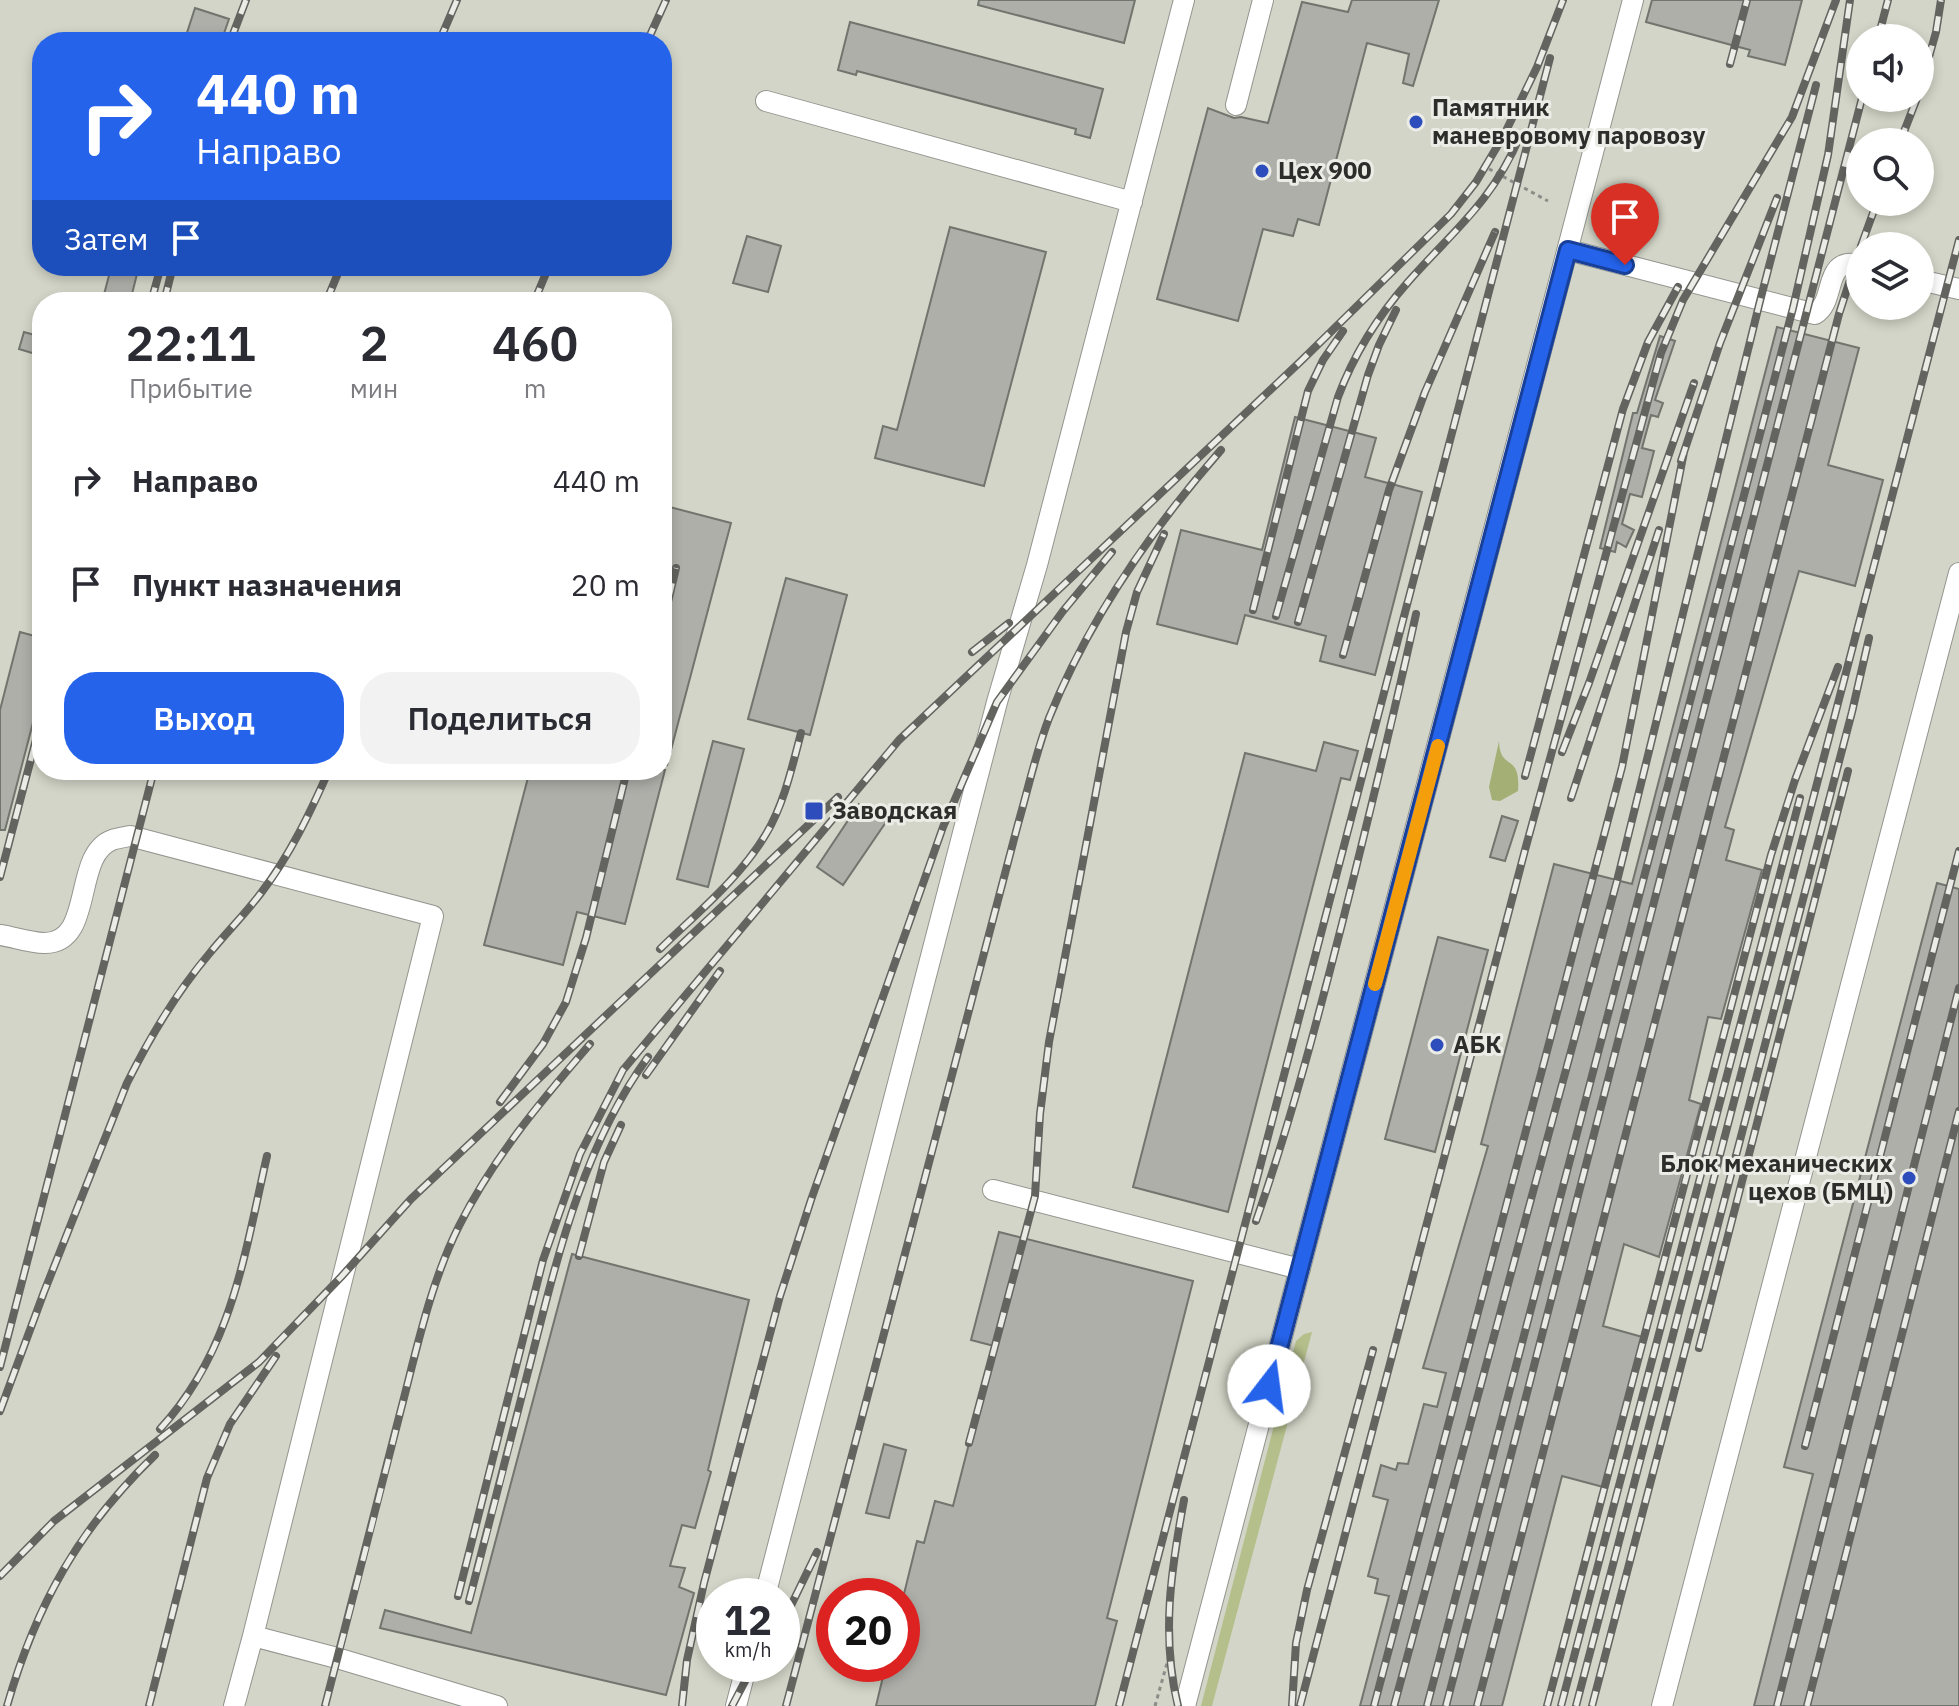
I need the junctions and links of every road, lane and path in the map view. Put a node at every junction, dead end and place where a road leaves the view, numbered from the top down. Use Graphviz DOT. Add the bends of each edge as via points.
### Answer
graph roads {
  1 [pos="1184,0"];
  2 [pos="1263,0"];
  3 [pos="1633,0"];
  4 [pos="766,101"];
  5 [pos="1236,105"];
  6 [pos="1482,165"];
  7 [pos="1548,201"];
  8 [pos="1132,202"];
  9 [pos="1568,250"];
  10 [pos="1846,265"];
  11 [pos="1934,283"];
  12 [pos="1959,289"];
  13 [pos="1959,573"];
  14 [pos="0,935"];
  15 [pos="993,1190"];
  16 [pos="1300,1269"];
  17 [pos="770,1578"];
  18 [pos="253,1636"];
  19 [pos="1169,1656"];
  20 [pos="742,1682"];
  21 [pos="234,1706"];
  22 [pos="497,1706"];
  23 [pos="736,1706"];
  24 [pos="1155,1706"];
  25 [pos="1185,1706"];
  26 [pos="1662,1706"];
  1 -- 8 [label="lane"];
  2 -- 5 [label="lane"];
  3 -- 9 [label="lane"];
  4 -- 8 [label="lane"];
  6 -- 7 [label="path"];
  8 -- 17 [label="lane"];
  9 -- 10 [label="lane" via="1815,314"];
  9 -- 16 [label="lane"];
  11 -- 12 [label="lane"];
  13 -- 26 [label="lane"];
  14 -- 18 [label="lane" via="46,944 66,936 94,857 109,840 130,836 433,916"];
  15 -- 16 [label="lane"];
  16 -- 25 [label="lane"];
  18 -- 21 [label="lane"];
  18 -- 22 [label="lane"];
  19 -- 24 [label="path"];
  20 -- 23 [label="lane"];
}
